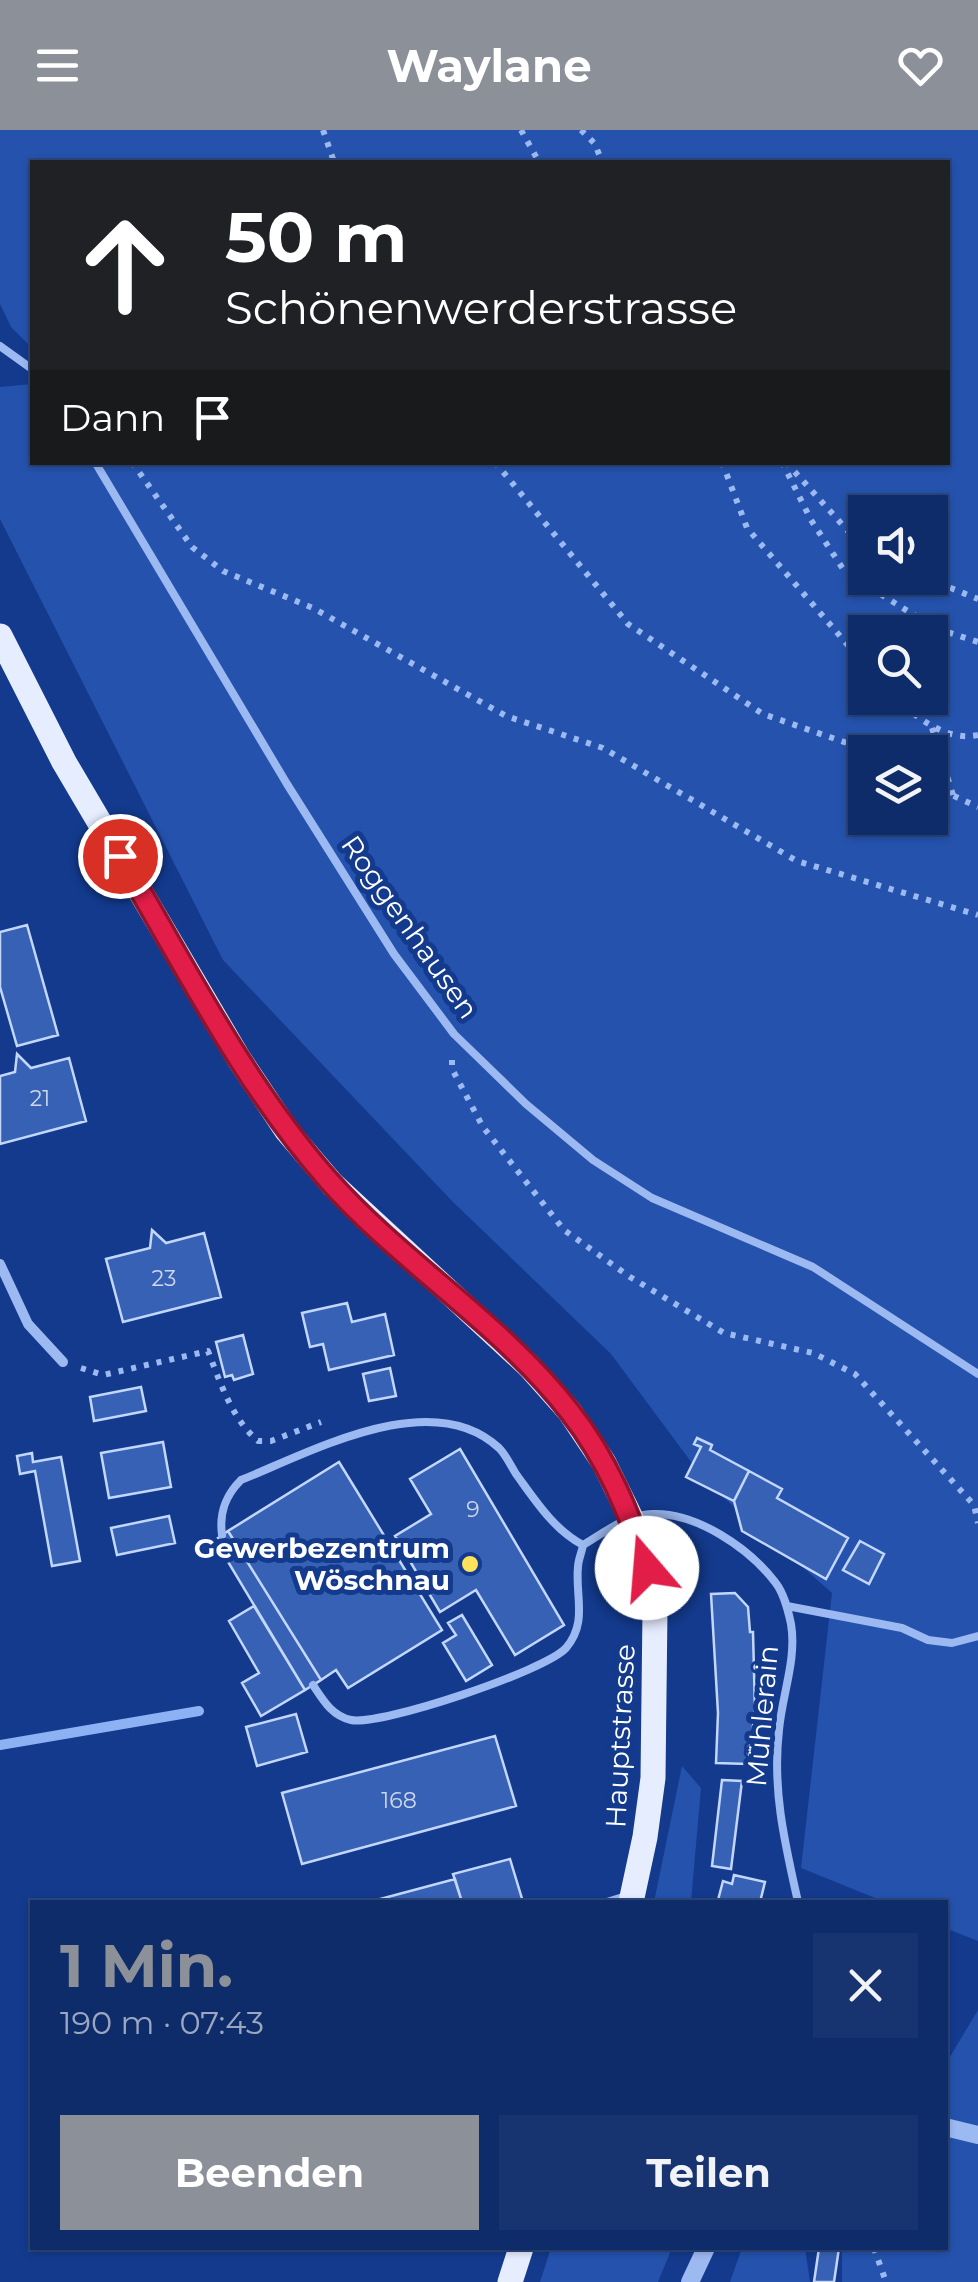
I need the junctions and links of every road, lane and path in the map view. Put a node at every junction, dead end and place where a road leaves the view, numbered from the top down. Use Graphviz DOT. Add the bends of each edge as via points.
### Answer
graph roads {
  1 [pos="324,130"];
  2 [pos="521,130"];
  3 [pos="581,130"];
  4 [pos="333,160"];
  5 [pos="538,160"];
  6 [pos="601,160"];
  7 [pos="0,346"];
  8 [pos="30,368"];
  9 [pos="97,465"];
  10 [pos="134,465"];
  11 [pos="496,465"];
  12 [pos="723,465"];
  13 [pos="785,465"];
  14 [pos="787,465"];
  15 [pos="848,532"];
  16 [pos="948,587"];
  17 [pos="978,600"];
  18 [pos="0,636"];
  19 [pos="848,641"];
  20 [pos="978,642"];
  21 [pos="915,715"];
  22 [pos="932,728"];
  23 [pos="978,735"];
  24 [pos="848,743"];
  25 [pos="948,793"];
  26 [pos="953,795"];
  27 [pos="978,807"];
  28 [pos="978,915"];
  29 [pos="454,1034"];
  30 [pos="0,1264"];
  31 [pos="63,1362"];
  32 [pos="978,1374"];
  33 [pos="328,1420"];
  34 [pos="630,1518"];
  35 [pos="978,1523"];
  36 [pos="222,1536"];
  37 [pos="584,1545"];
  38 [pos="786,1606"];
  39 [pos="978,1636"];
  40 [pos="313,1685"];
  41 [pos="632,1898"];
  42 [pos="798,1900"];
  43 [pos="948,2128"];
  44 [pos="978,2135"];
  45 [pos="520,2250"];
  46 [pos="705,2250"];
  47 [pos="875,2250"];
  48 [pos="510,2282"];
  49 [pos="690,2282"];
  50 [pos="886,2282"];
  1 -- 4 [label="path"];
  2 -- 5 [label="path"];
  3 -- 6 [label="path"];
  7 -- 8 [label="lane"];
  9 -- 29 [label="lane, Roggenhausen" via="287,784 394,954"];
  10 -- 28 [label="path" via="192,547 223,571 312,608 506,716 603,748 796,860"];
  11 -- 24 [label="path" via="628,624 763,714"];
  12 -- 19 [label="path" via="747,528"];
  13 -- 20 [label="path" via="846,572 935,628"];
  14 -- 15 [label="path"];
  16 -- 17 [label="path"];
  18 -- 34 [label="main road, Hauptstrasse" via="64,762 287,1131 332,1184 570,1412"];
  21 -- 22 [label="path"];
  22 -- 23 [label="path"];
  22 -- 26 [label="path"];
  25 -- 26 [label="path"];
  26 -- 27 [label="path"];
  29 -- 32 [label="lane, Roggenhausen" via="593,1160 652,1198 813,1268"];
  29 -- 35 [label="path" via="452,1068 483,1127 564,1230 724,1333 814,1352 855,1374 974,1505"];
  30 -- 31 [label="street" via="28,1324"];
  31 -- 33 [label="path" via="103,1375 208,1351 242,1424 258,1441"];
  34 -- 37 [label="lane"];
  34 -- 38 [label="lane, Mühlerain" via="673,1515 726,1538 778,1584"];
  34 -- 41 [label="main road, Hauptstrasse" via="647,1568 656,1650 652,1778"];
  36 -- 37 [label="lane" via="228,1493 240,1480 372,1430 428,1420 465,1428 498,1448 536,1501"];
  37 -- 40 [label="lane" via="577,1568 577,1628 552,1660 367,1721 331,1710"];
  38 -- 39 [label="lane" via="902,1628 928,1640"];
  38 -- 42 [label="lane, Mühlerain" via="793,1646 778,1729 776,1791"];
  43 -- 44 [label="street"];
  45 -- 48 [label="main road"];
  46 -- 49 [label="street"];
  47 -- 50 [label="path"];
}
